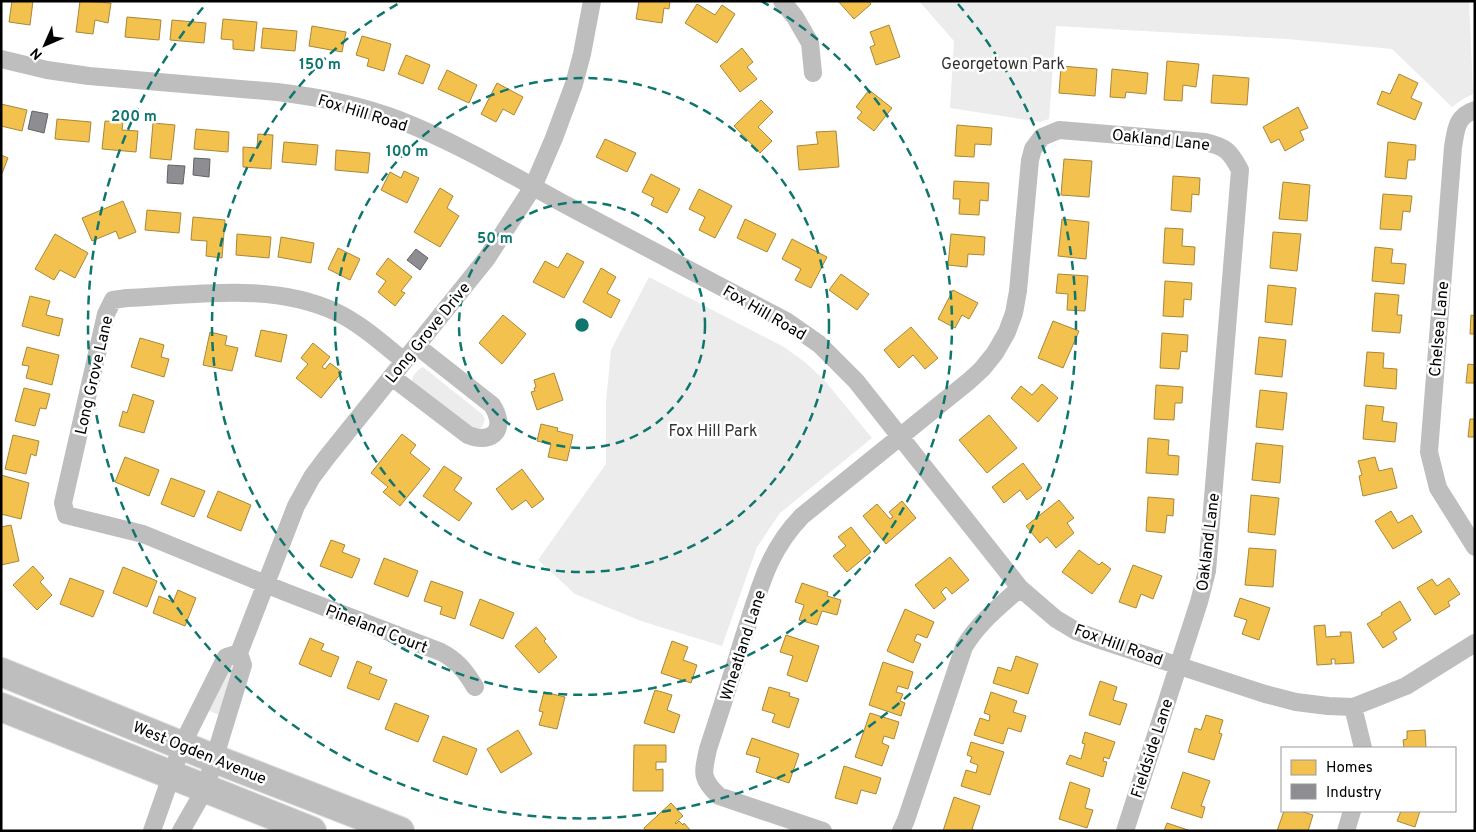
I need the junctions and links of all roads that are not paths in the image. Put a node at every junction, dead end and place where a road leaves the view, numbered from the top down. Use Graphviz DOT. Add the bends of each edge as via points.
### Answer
graph roads {
  1 [pos="592,1"];
  2 [pos="782,1"];
  3 [pos="1,60"];
  4 [pos="813,73"];
  5 [pos="1475,110"];
  6 [pos="533,187"];
  7 [pos="417,346"];
  8 [pos="404,361"];
  9 [pos="392,377"];
  10 [pos="900,436"];
  11 [pos="1475,547"];
  12 [pos="267,585"];
  13 [pos="1020,588"];
  14 [pos="1475,643"];
  15 [pos="239,653"];
  16 [pos="1178,666"];
  17 [pos="1,672"];
  18 [pos="475,687"];
  19 [pos="1,707"];
  20 [pos="1353,707"];
  21 [pos="182,745"];
  22 [pos="1363,747"];
  23 [pos="215,759"];
  24 [pos="170,775"];
  25 [pos="205,789"];
  26 [pos="1352,812"];
  27 [pos="152,831"];
  28 [pos="181,831"];
  29 [pos="312,831"];
  30 [pos="400,831"];
  31 [pos="823,831"];
  32 [pos="901,831"];
  33 [pos="1125,831"];
  34 [pos="1346,831"];
  1 -- 6 [label="street, Long Grove Drive" via="574,84"];
  2 -- 4 [label="street" via="810,44"];
  3 -- 6 [label="street, Fox Hill Road" via="89,76 277,92 356,106 448,142"];
  5 -- 11 [label="street, Chelsea Lane" via="1460,120 1453,147 1429,452 1438,488"];
  6 -- 7 [label="street, Long Grove Drive" via="487,258"];
  6 -- 10 [label="street, Fox Hill Road" via="799,329 842,366"];
  7 -- 8 [label="street, Long Grove Drive"];
  7 -- 9 [label="street" via="492,405 498,414 499,424 495,433 487,439 468,435"];
  8 -- 9 [label="street, Long Grove Drive"];
  8 -- 12 [label="street, Long Grove Lane" via="337,312 288,296 256,292 113,300 106,314 63,503 66,516 143,534"];
  9 -- 12 [label="street, Long Grove Drive" via="312,478 296,506"];
  10 -- 13 [label="street, Fox Hill Road"];
  10 -- 16 [label="street, Oakland Lane" via="982,370 1007,332 1018,290 1030,160 1033,148 1042,137 1059,130 1193,140 1221,146 1232,154 1240,170 1209,550 1199,602"];
  10 -- 31 [label="street, Wheatland Lane" via="802,516 778,545 764,577 703,773 710,787 720,796"];
  12 -- 15 [label="street, Long Grove Drive"];
  12 -- 18 [label="street, Pineland Court" via="441,652 467,673"];
  13 -- 16 [label="street, Fox Hill Road" via="1056,619 1076,631"];
  13 -- 32 [label="street" via="987,618 964,647"];
  14 -- 20 [label="street, Fox Hill Road" via="1406,686"];
  15 -- 21 [label="street, Long Grove Drive" via="226,657"];
  15 -- 23 [label="street, Long Grove Drive" via="242,665"];
  16 -- 20 [label="street, Fox Hill Road" via="1288,700"];
  16 -- 33 [label="street, Fieldside Lane"];
  17 -- 21 [label="main road, West Ogden Avenue"];
  19 -- 24 [label="main road, West Ogden Avenue"];
  20 -- 22 [label="street"];
  21 -- 23 [label="main road, West Ogden Avenue"];
  21 -- 24 [label="street, Long Grove Drive"];
  23 -- 25 [label="street, Long Grove Drive"];
  23 -- 30 [label="main road, West Ogden Avenue"];
  24 -- 25 [label="main road, West Ogden Avenue"];
  24 -- 27 [label="street, Long Grove Drive"];
  25 -- 28 [label="street, Long Grove Drive"];
  25 -- 29 [label="main road, West Ogden Avenue"];
  26 -- 34 [label="street"];
}
